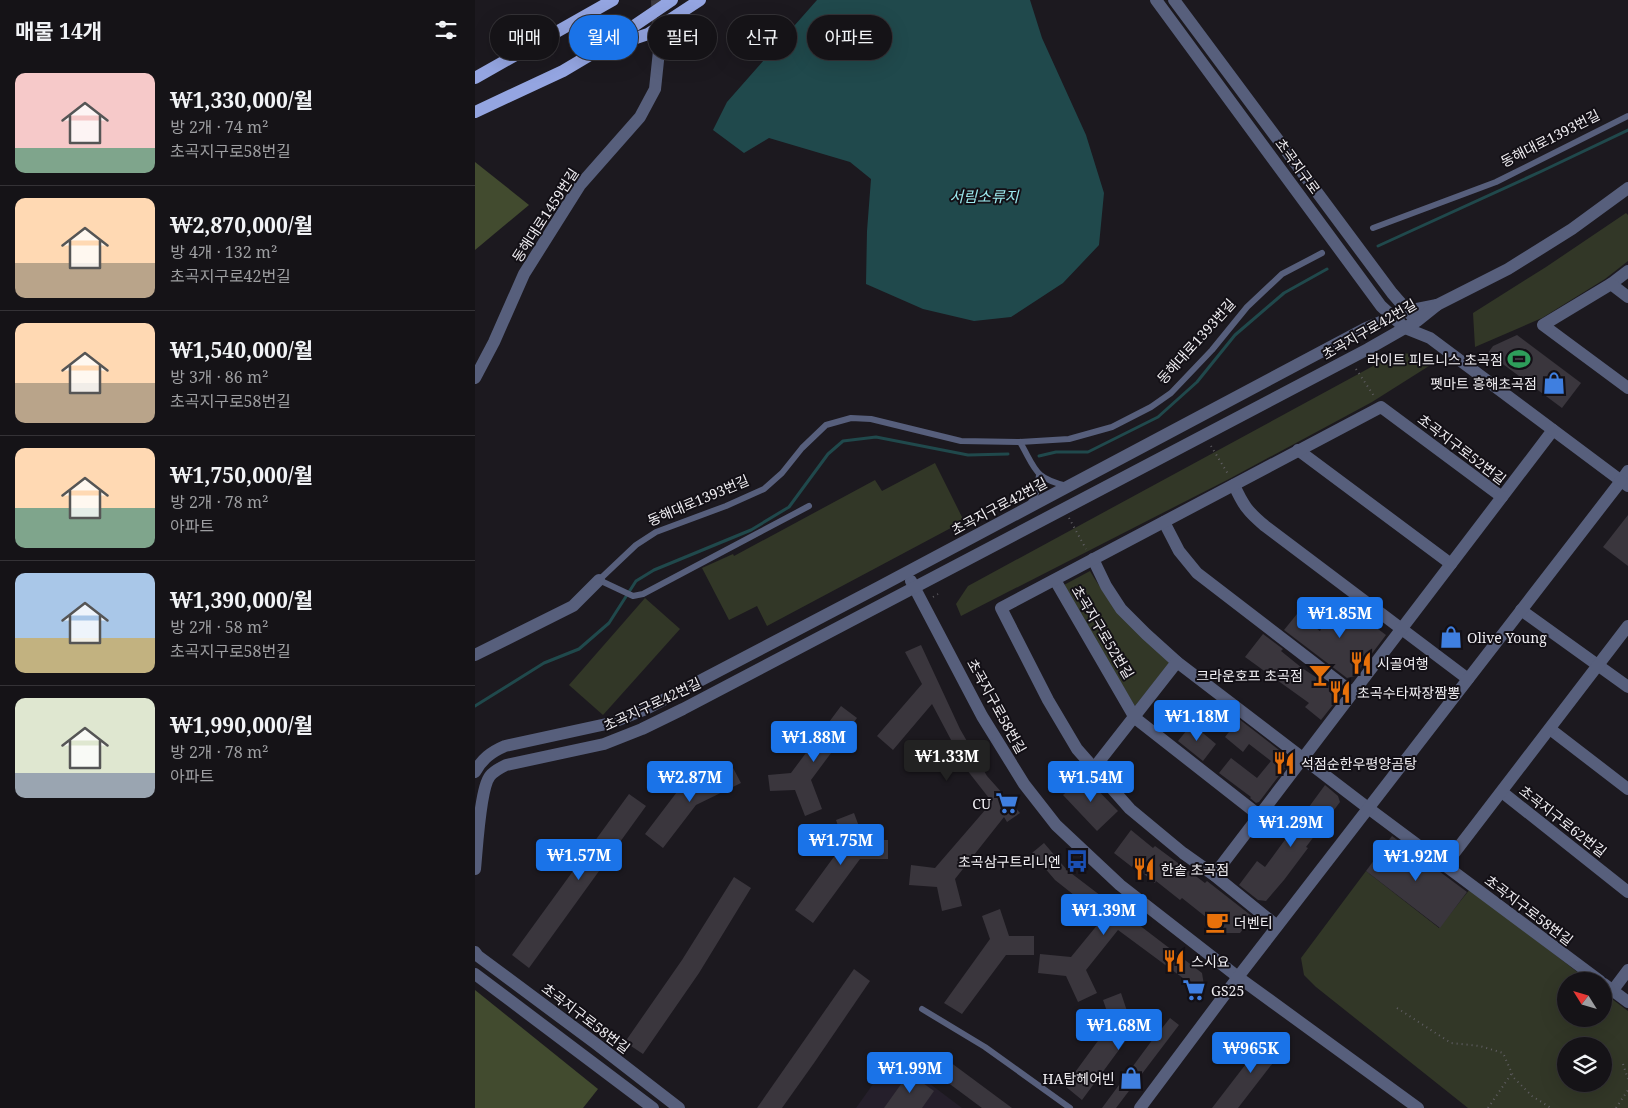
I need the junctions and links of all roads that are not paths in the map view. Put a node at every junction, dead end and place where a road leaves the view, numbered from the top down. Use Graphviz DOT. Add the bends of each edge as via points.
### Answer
graph roads {
  1 [pos="605,0"];
  2 [pos="613,0"];
  3 [pos="672,0"];
  4 [pos="700,0"];
  5 [pos="1156,0"];
  6 [pos="1174,0"];
  7 [pos="594,10"];
  8 [pos="638,23"];
  9 [pos="638,37"];
  10 [pos="582,60"];
  11 [pos="658,60"];
  12 [pos="475,78"];
  13 [pos="475,112"];
  14 [pos="1628,116"];
  15 [pos="1628,188"];
  16 [pos="1373,228"];
  17 [pos="1322,254"];
  18 [pos="1628,271"];
  19 [pos="1611,284"];
  20 [pos="1628,297"];
  21 [pos="1437,305"];
  22 [pos="1407,311"];
  23 [pos="1393,317"];
  24 [pos="1417,321"];
  25 [pos="1405,328"];
  26 [pos="1426,336"];
  27 [pos="1305,360"];
  28 [pos="1315,377"];
  29 [pos="475,378"];
  30 [pos="1628,388"];
  31 [pos="1553,430"];
  32 [pos="1020,442"];
  33 [pos="1299,450"];
  34 [pos="1039,475"];
  35 [pos="1626,480"];
  36 [pos="1234,485"];
  37 [pos="1068,486"];
  38 [pos="1502,497"];
  39 [pos="809,506"];
  40 [pos="1028,507"];
  41 [pos="1164,522"];
  42 [pos="1093,559"];
  43 [pos="1451,564"];
  44 [pos="907,572"];
  45 [pos="599,580"];
  46 [pos="1055,580"];
  47 [pos="915,588"];
  48 [pos="1521,610"];
  49 [pos="1628,626"];
  50 [pos="1401,630"];
  51 [pos="475,656"];
  52 [pos="1177,662"];
  53 [pos="1599,665"];
  54 [pos="1468,680"];
  55 [pos="1628,687"];
  56 [pos="1353,693"];
  57 [pos="1135,718"];
  58 [pos="1550,729"];
  59 [pos="1304,758"];
  60 [pos="1094,768"];
  61 [pos="477,769"];
  62 [pos="1628,789"];
  63 [pos="1502,792"];
  64 [pos="1368,808"];
  65 [pos="1260,816"];
  66 [pos="1445,865"];
  67 [pos="475,868"];
  68 [pos="1214,875"];
  69 [pos="1628,892"];
  70 [pos="1277,926"];
  71 [pos="475,952"];
  72 [pos="1628,970"];
  73 [pos="1588,972"];
  74 [pos="475,974"];
  75 [pos="1238,977"];
  76 [pos="1613,983"];
  77 [pos="1613,991"];
  78 [pos="1628,1002"];
  79 [pos="922,1009"];
  80 [pos="653,1108"];
  81 [pos="679,1108"];
  82 [pos="1070,1108"];
  83 [pos="1140,1108"];
  84 [pos="1418,1108"];
  1 -- 7 [label="main road"];
  2 -- 7 [label="main road"];
  3 -- 8 [label="main road"];
  4 -- 9 [label="main road"];
  5 -- 23 [label="street, 초곡지구로" via="1381,306"];
  6 -- 22 [label="street, 초곡지구로"];
  7 -- 12 [label="main road"];
  10 -- 13 [label="main road"];
  11 -- 29 [label="street, 동해대로1459번길" via="655,89 640,117 579,185 524,274"];
  14 -- 16 [label="lane, 동해대로1393번길" via="1496,182"];
  15 -- 21 [label="street" via="1572,229 1508,269"];
  17 -- 32 [label="lane, 동해대로1393번길" via="1282,274 1247,307 1171,393 1151,407 1112,427 1069,439"];
  18 -- 19 [label="street"];
  19 -- 20 [label="street"];
  19 -- 30 [label="street" via="1543,325"];
  21 -- 22 [label="street, 초곡지구로42번길"];
  21 -- 24 [label="street, 초곡지구로42번길"];
  22 -- 23 [label="street, 초곡지구로42번길"];
  22 -- 24 [label="street, 초곡지구로"];
  23 -- 25 [label="street, 초곡지구로"];
  23 -- 27 [label="street, 초곡지구로42번길"];
  24 -- 25 [label="street, 초곡지구로42번길"];
  24 -- 26 [label="street, 초곡지구로"];
  25 -- 26 [label="street, 초곡지구로"];
  25 -- 28 [label="street, 초곡지구로42번길"];
  26 -- 31 [label="street, 초곡지구로"];
  27 -- 28 [label="street"];
  27 -- 37 [label="street, 초곡지구로42번길"];
  28 -- 47 [label="street, 초곡지구로42번길"];
  31 -- 35 [label="street, 초곡지구로"];
  31 -- 38 [label="street, 초곡지구로52번길"];
  32 -- 34 [label="lane"];
  32 -- 45 [label="lane, 동해대로1393번길" via="961,441 871,418 851,418 826,425 802,448 783,474 763,489 656,532 636,545"];
  33 -- 36 [label="street"];
  33 -- 38 [label="street, 초곡지구로52번길" via="1381,407"];
  33 -- 43 [label="street"];
  34 -- 37 [label="lane"];
  34 -- 40 [label="lane" via="1037,491"];
  35 -- 48 [label="street"];
  36 -- 41 [label="street"];
  36 -- 50 [label="street" via="1242,503 1253,516"];
  37 -- 40 [label="street, 초곡지구로42번길"];
  38 -- 43 [label="street, 초곡지구로52번길"];
  39 -- 45 [label="lane" via="643,594 633,596"];
  40 -- 44 [label="street, 초곡지구로42번길"];
  41 -- 42 [label="street"];
  41 -- 56 [label="street" via="1179,551 1197,572"];
  42 -- 46 [label="street"];
  42 -- 52 [label="street, 초곡지구로58번길" via="1121,609"];
  43 -- 50 [label="street, 초곡지구로52번길"];
  44 -- 47 [label="street, 초곡지구로58번길"];
  44 -- 61 [label="street, 초곡지구로42번길" via="646,709 611,723 505,746 483,759"];
  45 -- 51 [label="street, 동해대로1393번길" via="573,606"];
  46 -- 57 [label="street, 초곡지구로52번길"];
  46 -- 60 [label="street" via="1001,608 1048,700 1077,749"];
  47 -- 67 [label="street, 초곡지구로42번길" via="642,729 604,744 506,765 495,771 483,792"];
  47 -- 75 [label="street, 초곡지구로58번길" via="982,716 1024,784 1056,825 1121,885"];
  48 -- 53 [label="street"];
  48 -- 54 [label="street"];
  49 -- 53 [label="street, 초곡지구로62번길"];
  50 -- 54 [label="street"];
  50 -- 56 [label="street, 초곡지구로52번길"];
  52 -- 57 [label="street"];
  52 -- 59 [label="street, 초곡지구로58번길"];
  53 -- 55 [label="street"];
  53 -- 58 [label="street, 초곡지구로62번길"];
  54 -- 64 [label="street"];
  56 -- 59 [label="street, 초곡지구로52번길"];
  57 -- 60 [label="street"];
  57 -- 65 [label="street, 초곡지구로52번길"];
  58 -- 62 [label="street"];
  58 -- 63 [label="street, 초곡지구로62번길"];
  59 -- 64 [label="street, 초곡지구로58번길"];
  59 -- 65 [label="street, 초곡지구로52번길"];
  60 -- 68 [label="street" via="1130,809"];
  63 -- 66 [label="street, 초곡지구로62번길"];
  63 -- 69 [label="street, 초곡지구로62번길"];
  64 -- 66 [label="street, 초곡지구로58번길"];
  64 -- 70 [label="street"];
  65 -- 68 [label="street, 초곡지구로52번길"];
  66 -- 73 [label="street, 초곡지구로58번길"];
  68 -- 70 [label="street"];
  70 -- 75 [label="street"];
  71 -- 81 [label="street, 초곡지구로58번길"];
  72 -- 76 [label="street"];
  74 -- 80 [label="street"];
  75 -- 83 [label="street"];
  75 -- 84 [label="street, 초곡지구로58번길"];
  77 -- 78 [label="street"];
  79 -- 82 [label="lane" via="985,1047"];
}
